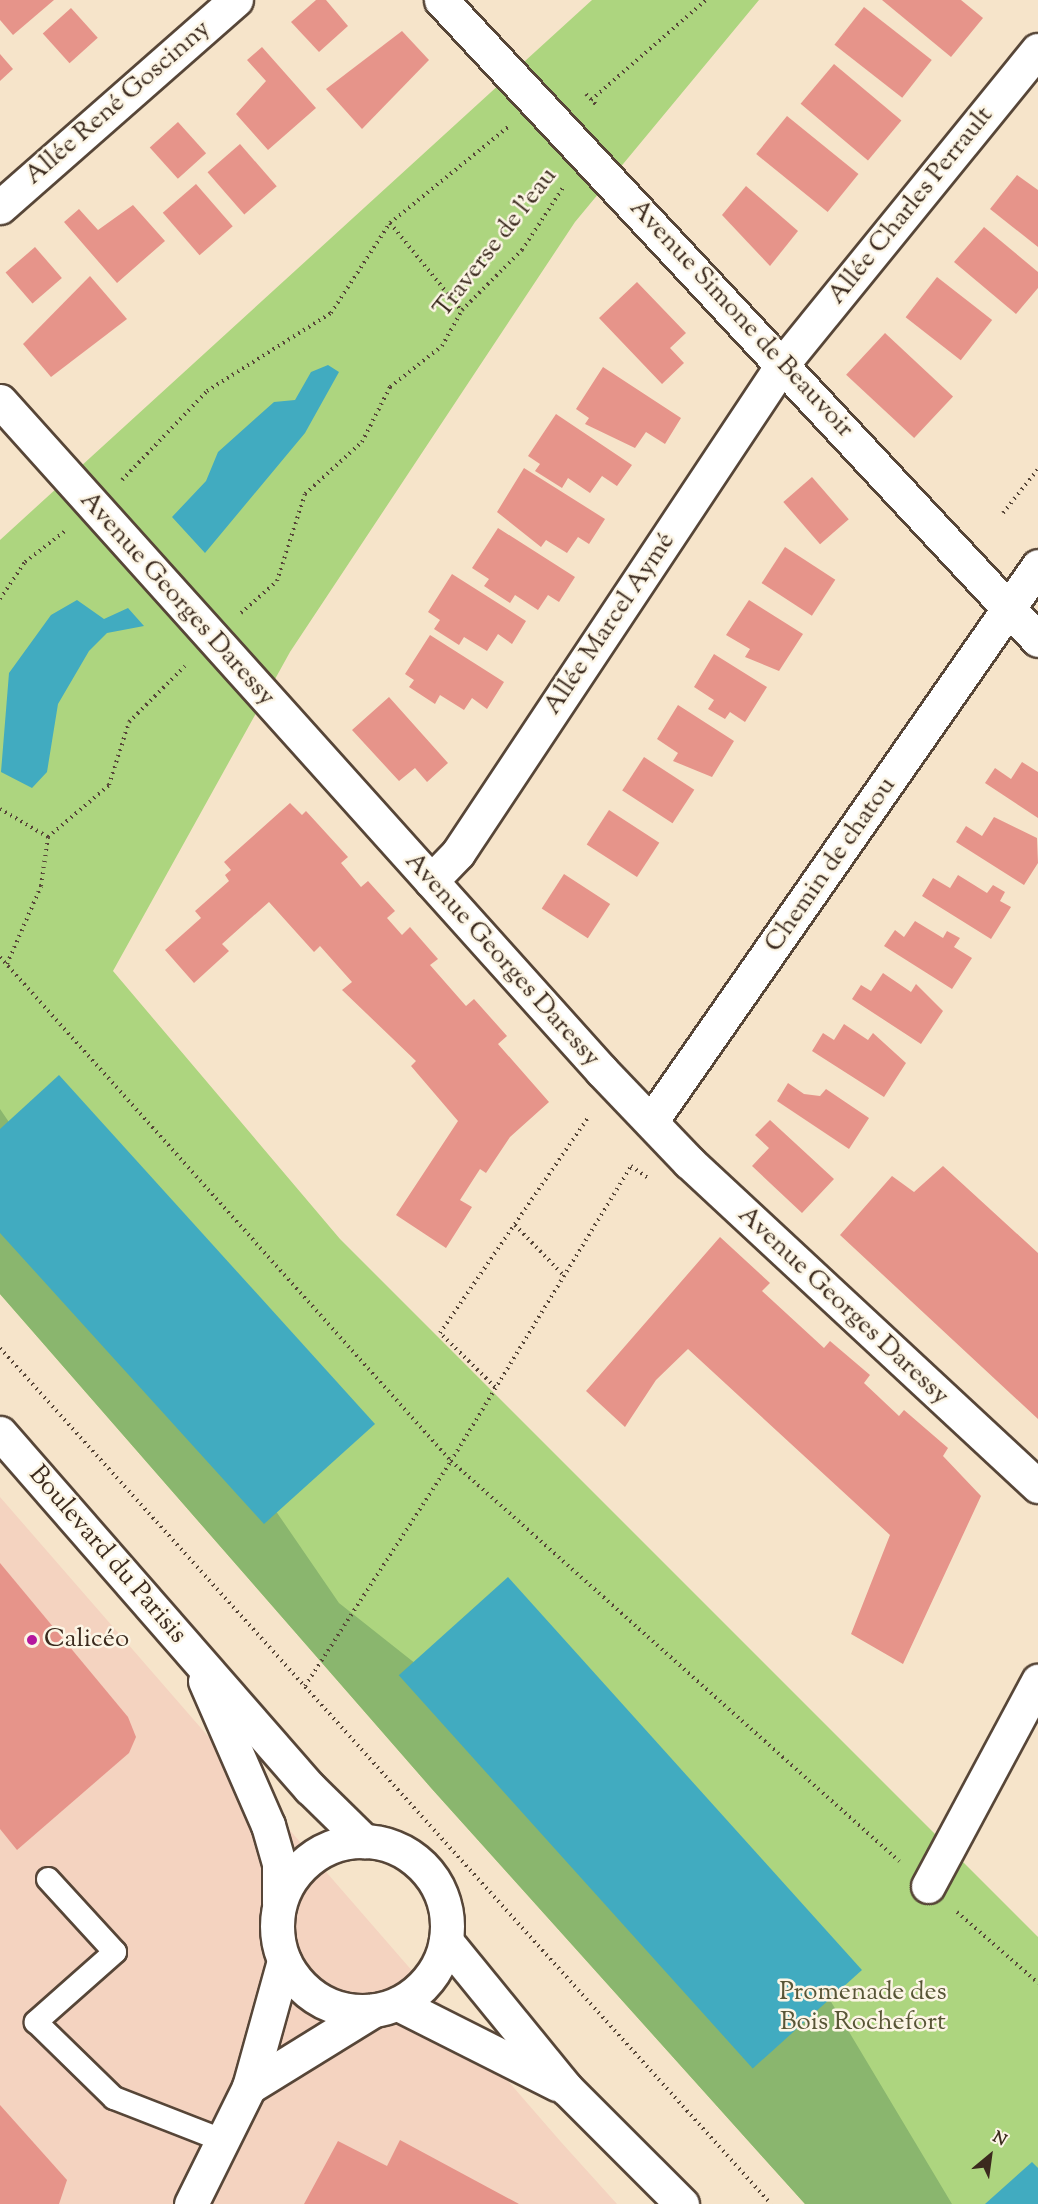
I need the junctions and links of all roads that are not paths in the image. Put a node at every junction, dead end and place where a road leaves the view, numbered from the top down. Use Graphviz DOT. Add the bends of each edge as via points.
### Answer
graph roads {
  1 [pos="236,0"];
  2 [pos="441,0"];
  3 [pos="1038,50"];
  4 [pos="0,207"];
  5 [pos="784,362"];
  6 [pos="0,401"];
  7 [pos="1038,566"];
  8 [pos="1010,612"];
  9 [pos="1038,640"];
  10 [pos="431,881"];
  11 [pos="652,1120"];
  12 [pos="0,1433"];
  13 [pos="1038,1486"];
  14 [pos="191,1650"];
  15 [pos="1038,1682"];
  16 [pos="364,1841"];
  17 [pos="48,1879"];
  18 [pos="928,1887"];
  19 [pos="279,1906"];
  20 [pos="446,1941"];
  21 [pos="284,1961"];
  22 [pos="385,2008"];
  23 [pos="249,2087"];
  24 [pos="566,2088"];
  25 [pos="219,2139"];
  26 [pos="191,2204"];
  27 [pos="682,2204"];
  1 -- 4 [label="street, Allée René Goscinny"];
  2 -- 5 [label="street, Avenue Simone de Beauvoir"];
  3 -- 5 [label="street, Allée Charles Perrault"];
  5 -- 8 [label="street, Avenue Simone de Beauvoir"];
  5 -- 10 [label="street, Allée Marcel Aymé" via="458,854"];
  6 -- 10 [label="street, Avenue Georges Daressy"];
  7 -- 8 [label="street, Chemin de chatou"];
  8 -- 9 [label="street, Avenue Simone de Beauvoir"];
  8 -- 11 [label="street, Chemin de chatou"];
  10 -- 11 [label="street, Avenue Georges Daressy"];
  11 -- 13 [label="street, Avenue Georges Daressy" via="689,1162"];
  12 -- 14 [label="street, Boulevard du Parisis"];
  14 -- 16 [label="street, Boulevard du Parisis" via="310,1788"];
  14 -- 19 [label="street, Boulevard du Parisis" via="268,1825 279,1863"];
  15 -- 18 [label="street"];
  16 -- 19 [label="street" via="335,1846 310,1858 291,1879"];
  16 -- 20 [label="street" via="392,1847 418,1862 436,1884 446,1911"];
  17 -- 25 [label="lane" via="114,1952 36,2022 114,2098"];
  19 -- 21 [label="street" via="277,1933"];
  20 -- 22 [label="street" via="437,1968"];
  20 -- 24 [label="street"];
  21 -- 22 [label="street" via="300,1984 321,2001 345,2010"];
  21 -- 23 [label="street"];
  22 -- 23 [label="street"];
  22 -- 24 [label="street"];
  23 -- 25 [label="street"];
  24 -- 27 [label="street"];
  25 -- 26 [label="street"];
}
